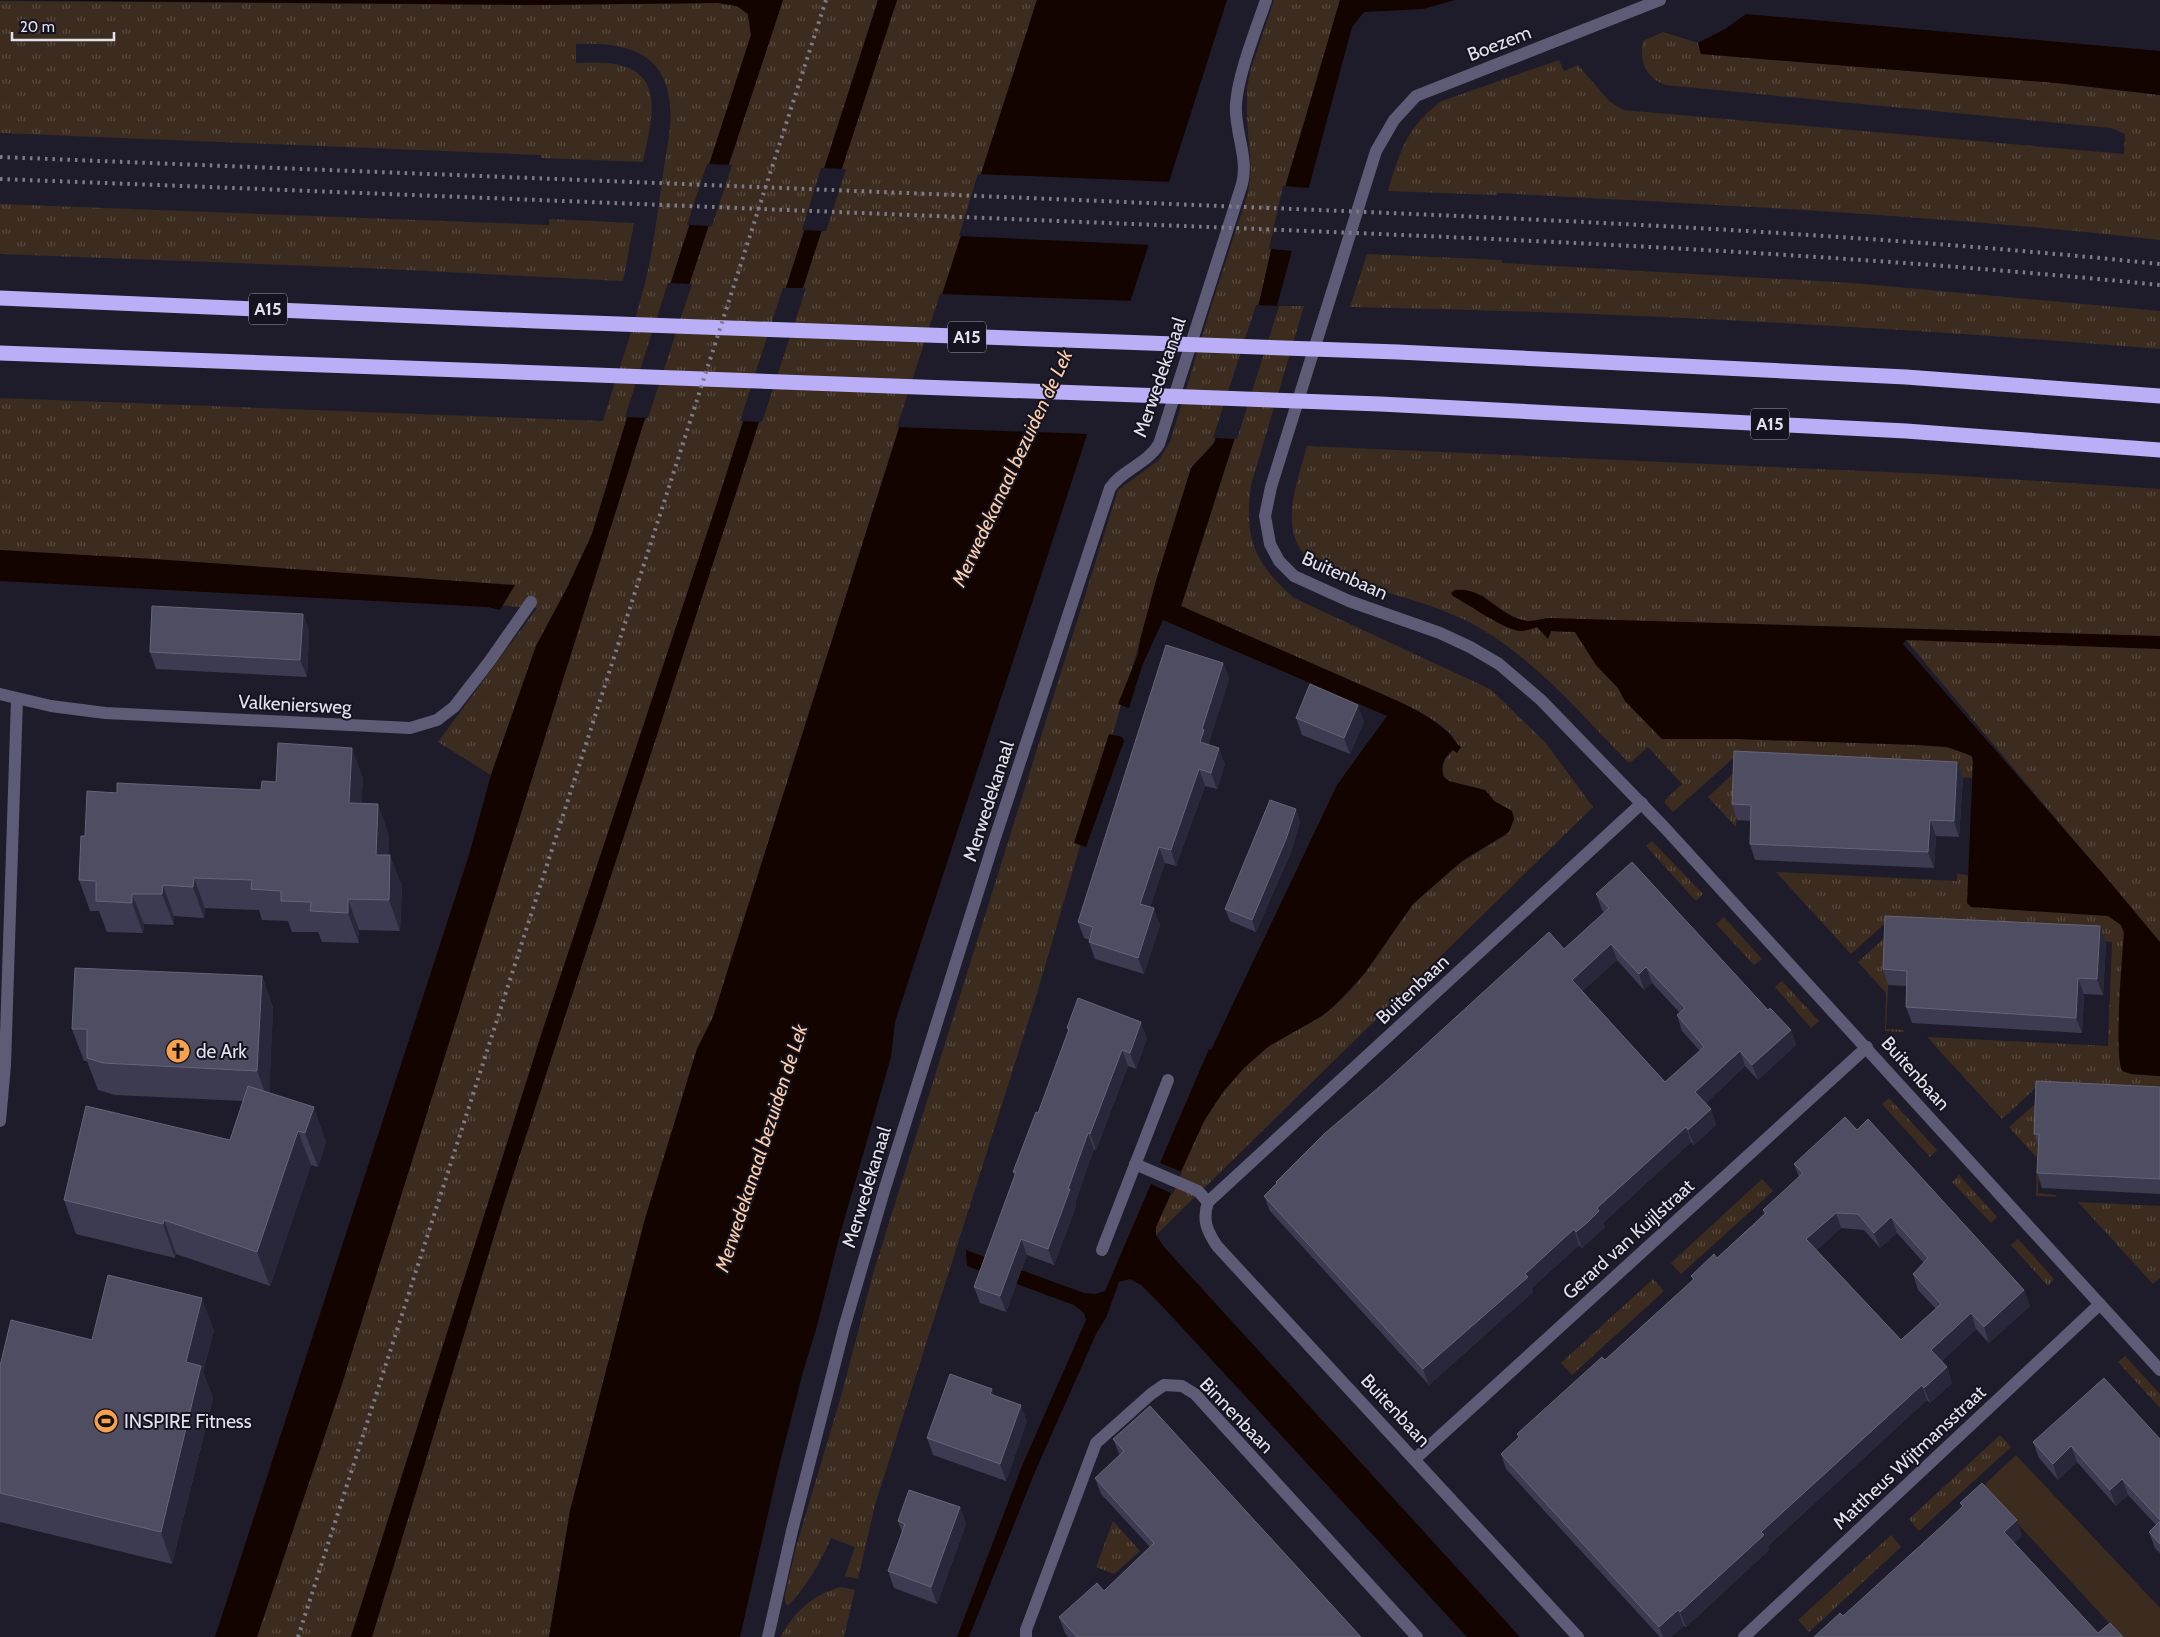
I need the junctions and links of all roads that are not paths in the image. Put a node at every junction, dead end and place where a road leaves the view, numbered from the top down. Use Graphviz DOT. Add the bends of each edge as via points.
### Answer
graph roads {
  1 [pos="1266,0"];
  2 [pos="1660,0"];
  3 [pos="1376,151"];
  4 [pos="0,298"];
  5 [pos="0,353"];
  6 [pos="2160,396"];
  7 [pos="2160,450"];
  8 [pos="532,602"];
  9 [pos="0,694"];
  10 [pos="17,699"];
  11 [pos="1642,803"];
  12 [pos="1867,1047"];
  13 [pos="1168,1080"];
  14 [pos="0,1121"];
  15 [pos="1141,1167"];
  16 [pos="1208,1202"];
  17 [pos="1102,1250"];
  18 [pos="2100,1304"];
  19 [pos="2160,1370"];
  20 [pos="1415,1459"];
  21 [pos="768,1637"];
  22 [pos="1026,1637"];
  23 [pos="1417,1637"];
  24 [pos="1578,1637"];
  25 [pos="1744,1637"];
  1 -- 21 [label="street, Merwedekanaal" via="1239,84 1236,104 1245,167 1242,184 1158,444 1150,457 1116,480 1110,488 1051,666 878,1209 844,1328"];
  2 -- 3 [label="street, Boezem" via="1416,96 1394,120"];
  3 -- 11 [label="street, Buitenbaan" via="1270,487 1265,516 1270,544 1279,561 1294,576 1349,601 1440,633 1499,664 1541,700"];
  4 -- 6 [label="highway, A15" via="1398,352 1906,377"];
  5 -- 7 [label="highway, A15" via="1380,404 1906,431"];
  8 -- 10 [label="street, Valkeniersweg" via="454,707 437,720 410,728 132,715"];
  9 -- 10 [label="street, Valkeniersweg"];
  10 -- 14 [label="street"];
  11 -- 12 [label="street, Buitenbaan"];
  11 -- 16 [label="street, Buitenbaan"];
  12 -- 18 [label="street, Buitenbaan"];
  12 -- 20 [label="street, Gerard van Kuijlstraat"];
  13 -- 15 [label="street"];
  15 -- 16 [label="street" via="1198,1191"];
  15 -- 17 [label="street"];
  16 -- 20 [label="street, Buitenbaan" via="1205,1220 1217,1246"];
  18 -- 19 [label="street, Buitenbaan"];
  18 -- 25 [label="street, Mattheus Wijtmansstraat"];
  20 -- 24 [label="street, Buitenbaan"];
  22 -- 23 [label="street, Binnenbaan" via="1096,1443 1151,1394 1164,1385 1173,1384 1195,1394"];
}
